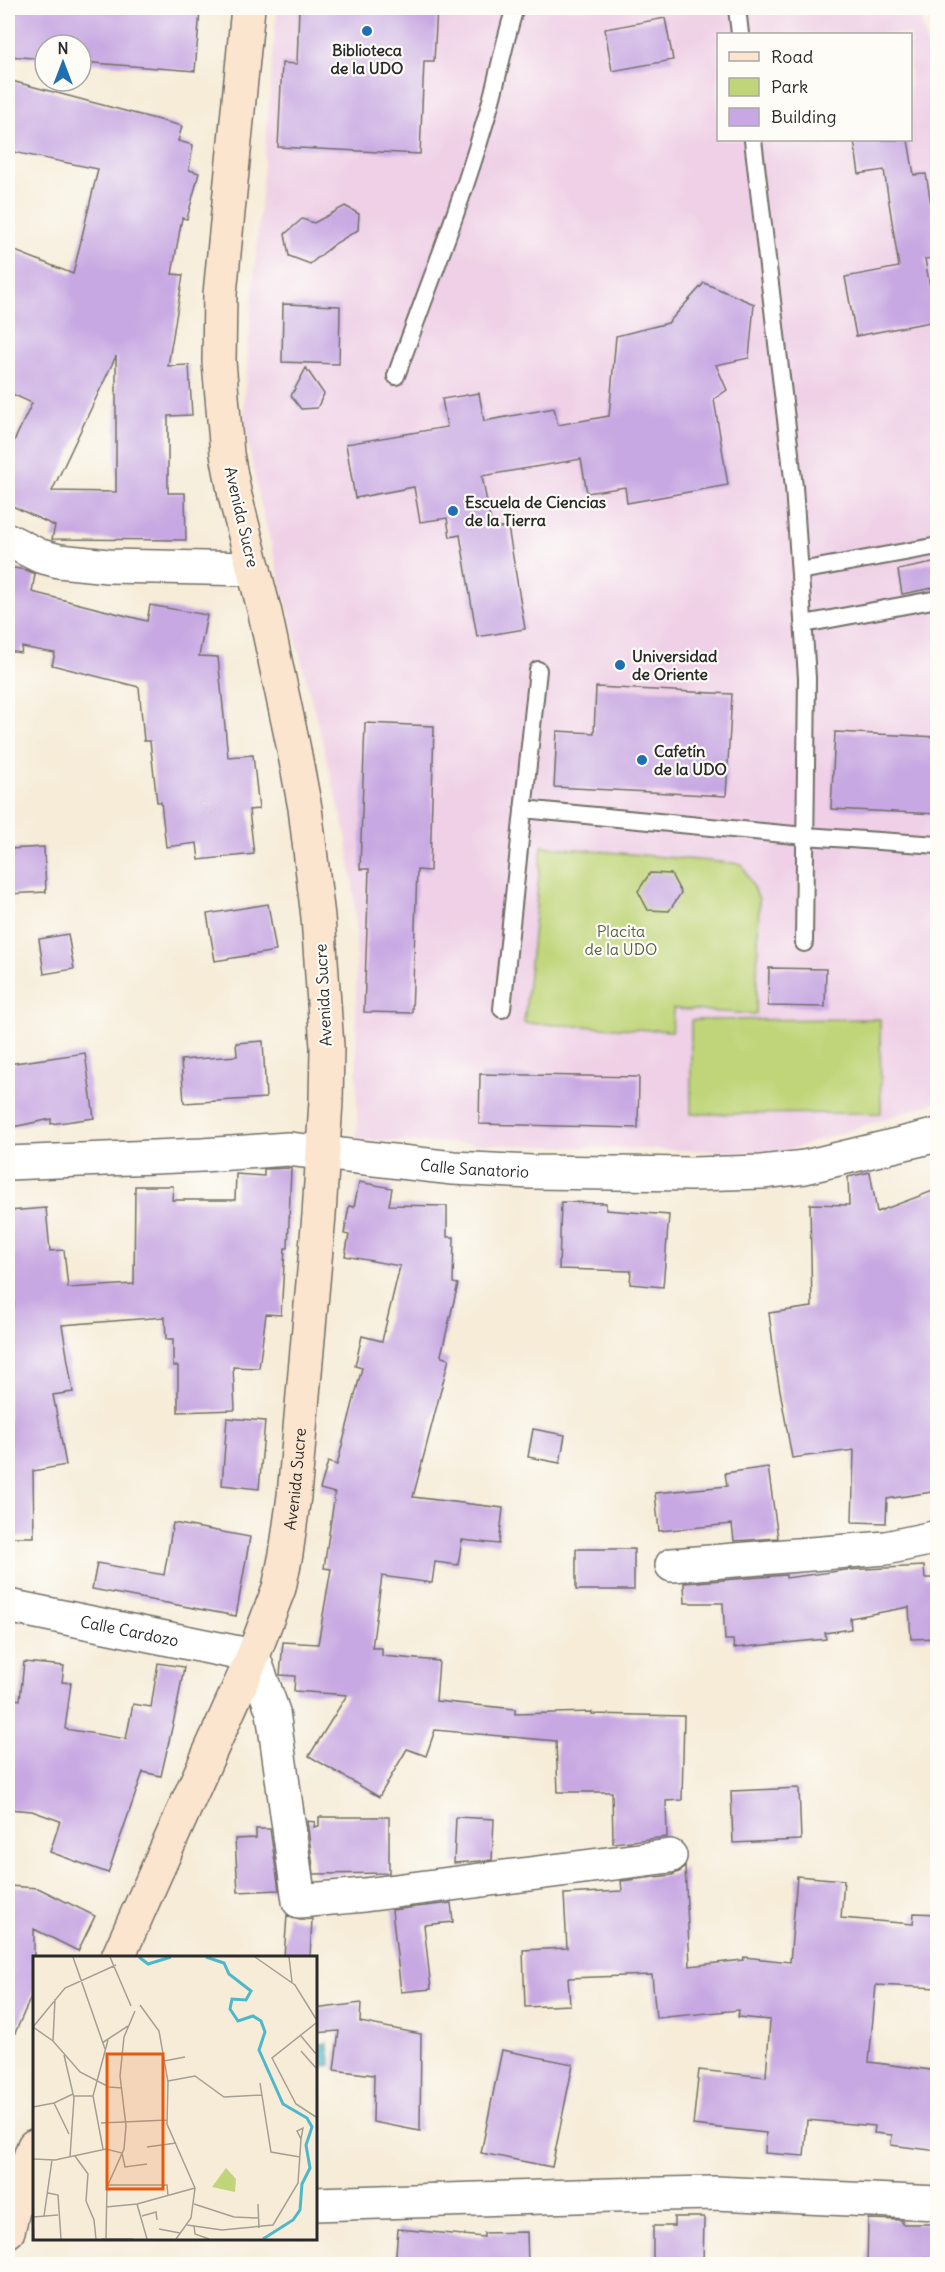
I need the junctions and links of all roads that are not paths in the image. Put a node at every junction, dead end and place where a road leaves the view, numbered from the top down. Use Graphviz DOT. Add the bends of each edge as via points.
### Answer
graph roads {
  1 [pos="248,8"];
  2 [pos="515,8"];
  3 [pos="737,8"];
  4 [pos="740,33"];
  5 [pos="753,141"];
  6 [pos="396,376"];
  7 [pos="8,540"];
  8 [pos="938,546"];
  9 [pos="254,569"];
  10 [pos="800,572"];
  11 [pos="938,599"];
  12 [pos="804,624"];
  13 [pos="537,670"];
  14 [pos="523,809"];
  15 [pos="805,836"];
  16 [pos="938,845"];
  17 [pos="804,943"];
  18 [pos="502,1010"];
  19 [pos="938,1135"];
  20 [pos="323,1154"];
  21 [pos="8,1163"];
  22 [pos="938,1537"];
  23 [pos="672,1565"];
  24 [pos="8,1606"];
  25 [pos="253,1656"];
  26 [pos="669,1856"];
  27 [pos="118,1956"];
  28 [pos="33,2150"];
  29 [pos="938,2203"];
  30 [pos="316,2204"];
  31 [pos="19,2213"];
  1 -- 9 [label="street, Avenida Sucre" via="220,294 219,362 227,454"];
  2 -- 6 [label="lane" via="470,170"];
  3 -- 4 [label="lane"];
  5 -- 10 [label="lane" via="794,486"];
  7 -- 9 [label="street" via="40,556 69,562"];
  8 -- 10 [label="lane"];
  9 -- 20 [label="street, Avenida Sucre" via="303,798 318,917 327,1047"];
  10 -- 12 [label="lane"];
  11 -- 12 [label="lane"];
  12 -- 15 [label="lane"];
  13 -- 14 [label="lane"];
  14 -- 15 [label="lane"];
  14 -- 18 [label="lane"];
  15 -- 16 [label="lane"];
  15 -- 17 [label="lane"];
  19 -- 20 [label="street, Calle Sanatorio" via="805,1167 739,1173 532,1172"];
  20 -- 21 [label="street, Calle Sanatorio" via="288,1149"];
  20 -- 25 [label="street, Avenida Sucre" via="286,1554 279,1588"];
  22 -- 23 [label="street" via="886,1548"];
  24 -- 25 [label="street, Calle Cardozo"];
  25 -- 26 [label="street" via="273,1712 299,1901"];
  25 -- 27 [label="street, Avenida Sucre"];
  28 -- 31 [label="street"];
  29 -- 30 [label="street" via="715,2193"];
}
